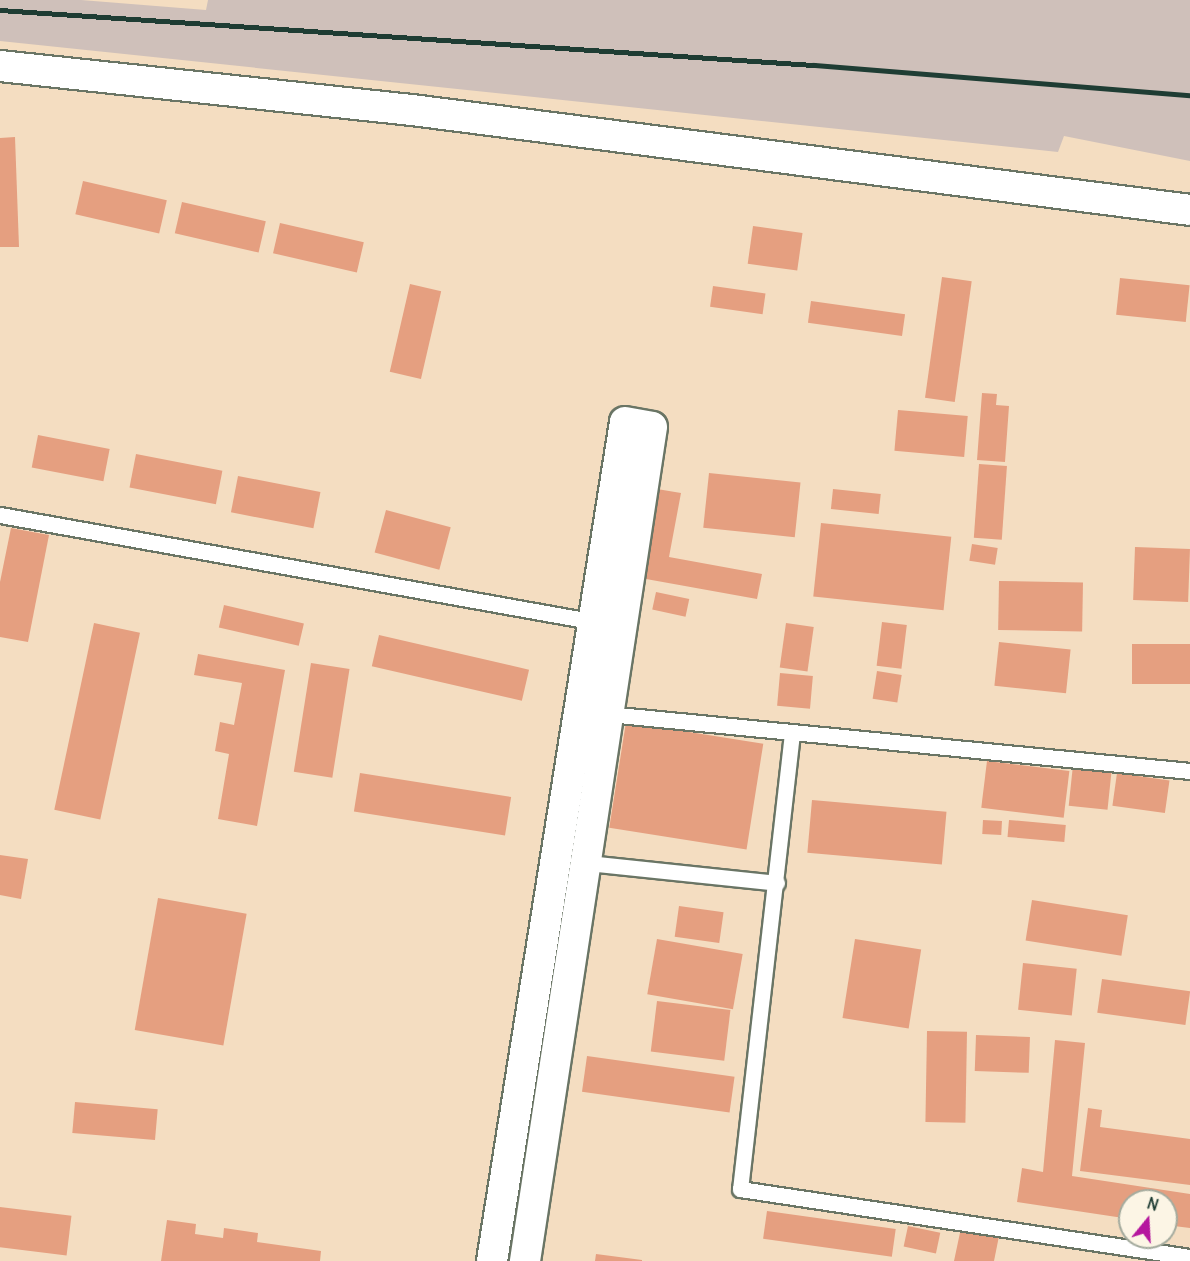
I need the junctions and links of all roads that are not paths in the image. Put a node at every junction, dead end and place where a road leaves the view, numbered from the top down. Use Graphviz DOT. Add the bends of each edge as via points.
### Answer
graph roads {
  1 [pos="0,66"];
  2 [pos="1190,210"];
  3 [pos="0,515"];
  4 [pos="596,622"];
  5 [pos="608,714"];
  6 [pos="792,733"];
  7 [pos="1190,771"];
  8 [pos="588,864"];
  9 [pos="777,883"];
  10 [pos="1190,1257"];
  11 [pos="492,1261"];
  12 [pos="525,1261"];
  1 -- 2 [label="street" via="412,110"];
  3 -- 4 [label="lane"];
  4 -- 5 [label="street" via="625,422 652,427"];
  4 -- 11 [label="street"];
  5 -- 6 [label="lane"];
  5 -- 8 [label="street"];
  6 -- 7 [label="lane"];
  6 -- 9 [label="lane"];
  8 -- 9 [label="lane"];
  8 -- 12 [label="street"];
  9 -- 10 [label="lane" via="740,1189"];
}
